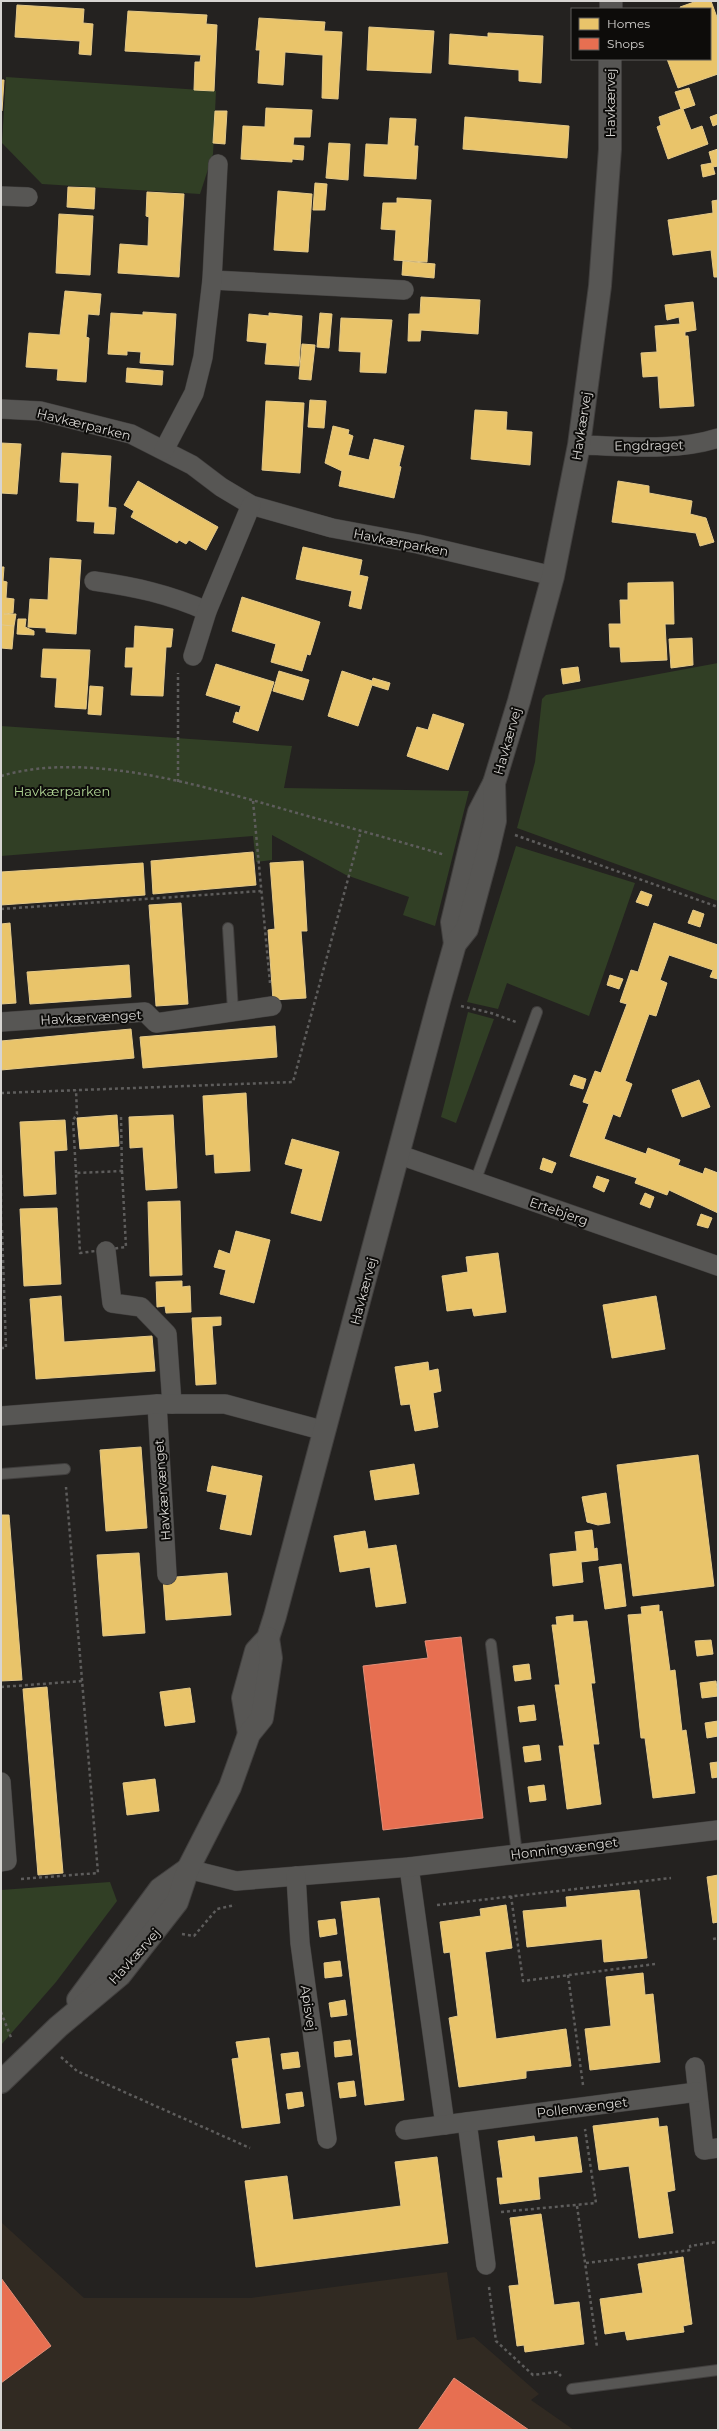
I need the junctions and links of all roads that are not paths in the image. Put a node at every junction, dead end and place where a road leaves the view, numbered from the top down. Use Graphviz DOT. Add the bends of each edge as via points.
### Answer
graph roads {
  1 [pos="610,60"];
  2 [pos="218,164"];
  3 [pos="1,196"];
  4 [pos="28,197"];
  5 [pos="212,280"];
  6 [pos="404,290"];
  7 [pos="1,409"];
  8 [pos="718,438"];
  9 [pos="579,445"];
  10 [pos="164,450"];
  11 [pos="251,505"];
  12 [pos="552,576"];
  13 [pos="94,580"];
  14 [pos="207,610"];
  15 [pos="193,656"];
  16 [pos="228,928"];
  17 [pos="272,1006"];
  18 [pos="233,1011"];
  19 [pos="537,1012"];
  20 [pos="1,1022"];
  21 [pos="400,1155"];
  22 [pos="475,1182"];
  23 [pos="106,1251"];
  24 [pos="718,1266"];
  25 [pos="164,1404"];
  26 [pos="1,1416"];
  27 [pos="325,1431"];
  28 [pos="65,1469"];
  29 [pos="1,1474"];
  30 [pos="167,1575"];
  31 [pos="491,1644"];
  32 [pos="1,1782"];
  33 [pos="718,1830"];
  34 [pos="517,1854"];
  35 [pos="1,1862"];
  36 [pos="409,1867"];
  37 [pos="188,1869"];
  38 [pos="296,1876"];
  39 [pos="58,2027"];
  40 [pos="695,2067"];
  41 [pos="1,2082"];
  42 [pos="697,2092"];
  43 [pos="466,2122"];
  44 [pos="445,2125"];
  45 [pos="405,2130"];
  46 [pos="327,2139"];
  47 [pos="718,2148"];
  48 [pos="486,2265"];
  49 [pos="718,2370"];
  50 [pos="572,2389"];
  1 -- 9 [label="street, Havkærvej" via="610,149 600,286"];
  2 -- 5 [label="street"];
  3 -- 4 [label="street"];
  5 -- 6 [label="street"];
  5 -- 10 [label="street" via="203,356 194,394"];
  7 -- 10 [label="street, Havkærparken" via="40,411 131,434"];
  8 -- 9 [label="street, Engdraget" via="702,443 670,446"];
  9 -- 12 [label="street, Havkærvej"];
  10 -- 11 [label="street, Havkærparken" via="192,465"];
  11 -- 12 [label="street, Havkærparken" via="332,528 418,544"];
  11 -- 14 [label="street"];
  12 -- 21 [label="street, Havkærvej" via="494,783 495,821 487,855 467,929 455,944"];
  13 -- 14 [label="street" via="171,596"];
  14 -- 15 [label="street"];
  16 -- 18 [label="lane"];
  17 -- 18 [label="street, Havkærvænget"];
  18 -- 20 [label="street, Havkærvænget" via="156,1023 145,1012"];
  19 -- 22 [label="lane"];
  21 -- 22 [label="street, Ertebjerg"];
  21 -- 27 [label="street, Havkærvej"];
  22 -- 24 [label="street, Ertebjerg"];
  23 -- 25 [label="street, Havkærvænget" via="112,1303 141,1307 167,1334"];
  25 -- 26 [label="street"];
  25 -- 27 [label="street" via="225,1404"];
  25 -- 30 [label="street, Havkærvænget"];
  27 -- 37 [label="street, Havkærvej" via="268,1638 271,1658 262,1718 249,1734 230,1787"];
  28 -- 29 [label="lane"];
  31 -- 34 [label="lane"];
  32 -- 35 [label="street" via="7,1861"];
  33 -- 34 [label="street, Honningvænget"];
  34 -- 36 [label="street, Honningvænget"];
  36 -- 38 [label="street, Honningvænget"];
  36 -- 44 [label="street"];
  37 -- 38 [label="street, Honningvænget" via="236,1881"];
  37 -- 39 [label="street, Havkærvej" via="160,1889"];
  37 -- 39 [label="street, Havkærvej" via="177,1902 164,1922 120,1975"];
  38 -- 46 [label="street, Apisvej" via="300,1943"];
  39 -- 41 [label="street, Havkærvej"];
  40 -- 42 [label="street"];
  42 -- 43 [label="street, Pollenvænget"];
  42 -- 47 [label="street" via="704,2150"];
  43 -- 44 [label="street, Pollenvænget"];
  43 -- 48 [label="street"];
  44 -- 45 [label="street, Pollenvænget"];
  49 -- 50 [label="lane"];
}
